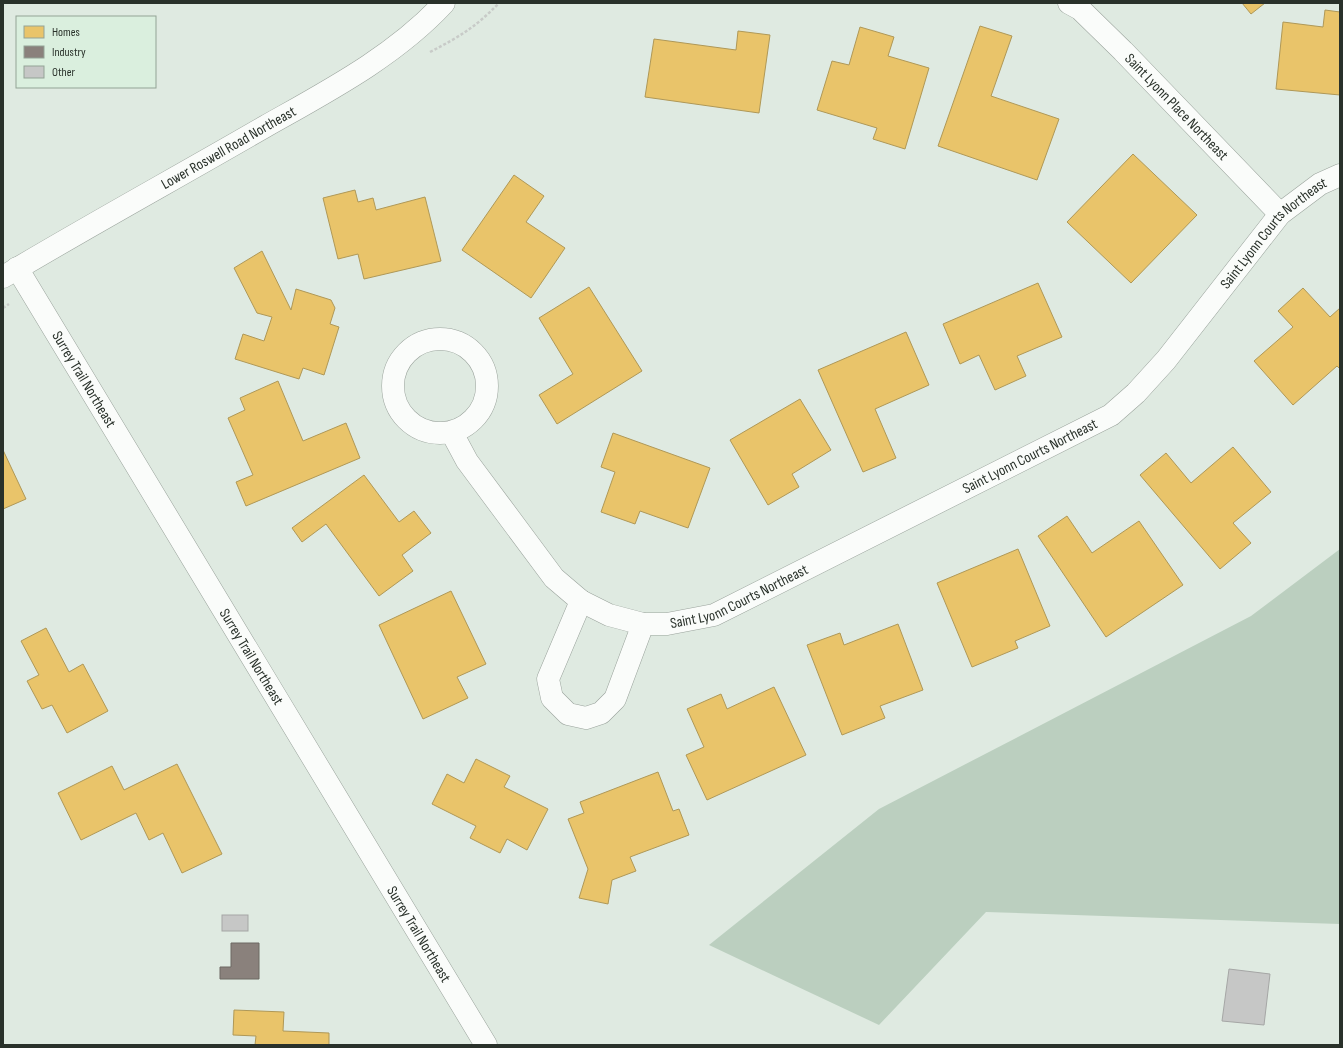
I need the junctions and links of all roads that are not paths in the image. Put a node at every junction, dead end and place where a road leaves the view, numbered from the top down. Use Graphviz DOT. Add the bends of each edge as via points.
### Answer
graph roads {
  1 [pos="444,3"];
  2 [pos="1069,3"];
  3 [pos="1340,175"];
  4 [pos="1280,214"];
  5 [pos="10,272"];
  6 [pos="452,433"];
  7 [pos="581,601"];
  8 [pos="643,624"];
  9 [pos="486,1045"];
  1 -- 5 [label="street, Lower Roswell Road Northeast" via="406,39 337,85"];
  2 -- 4 [label="street, Saint Lyonn Place Northeast" via="1080,9 1123,51"];
  3 -- 4 [label="street, Saint Lyonn Courts Northeast" via="1320,184"];
  4 -- 8 [label="street, Saint Lyonn Courts Northeast" via="1166,360 1136,393 1112,414 714,616 667,624"];
  5 -- 9 [label="street, Surrey Trail Northeast"];
  6 -- 6 [label="street" via="469,425 482,411 488,394 487,375 479,358 465,345 447,339 429,340 412,348 399,362 393,380 394,398 402,415 416,428 434,434"];
  6 -- 7 [label="street, Saint Lyonn Courts Northeast" via="467,461 554,578"];
  7 -- 8 [label="street, Saint Lyonn Courts Northeast" via="609,615"];
  7 -- 8 [label="street" via="548,679 552,698 568,714 586,718 601,713 615,699"];
}
